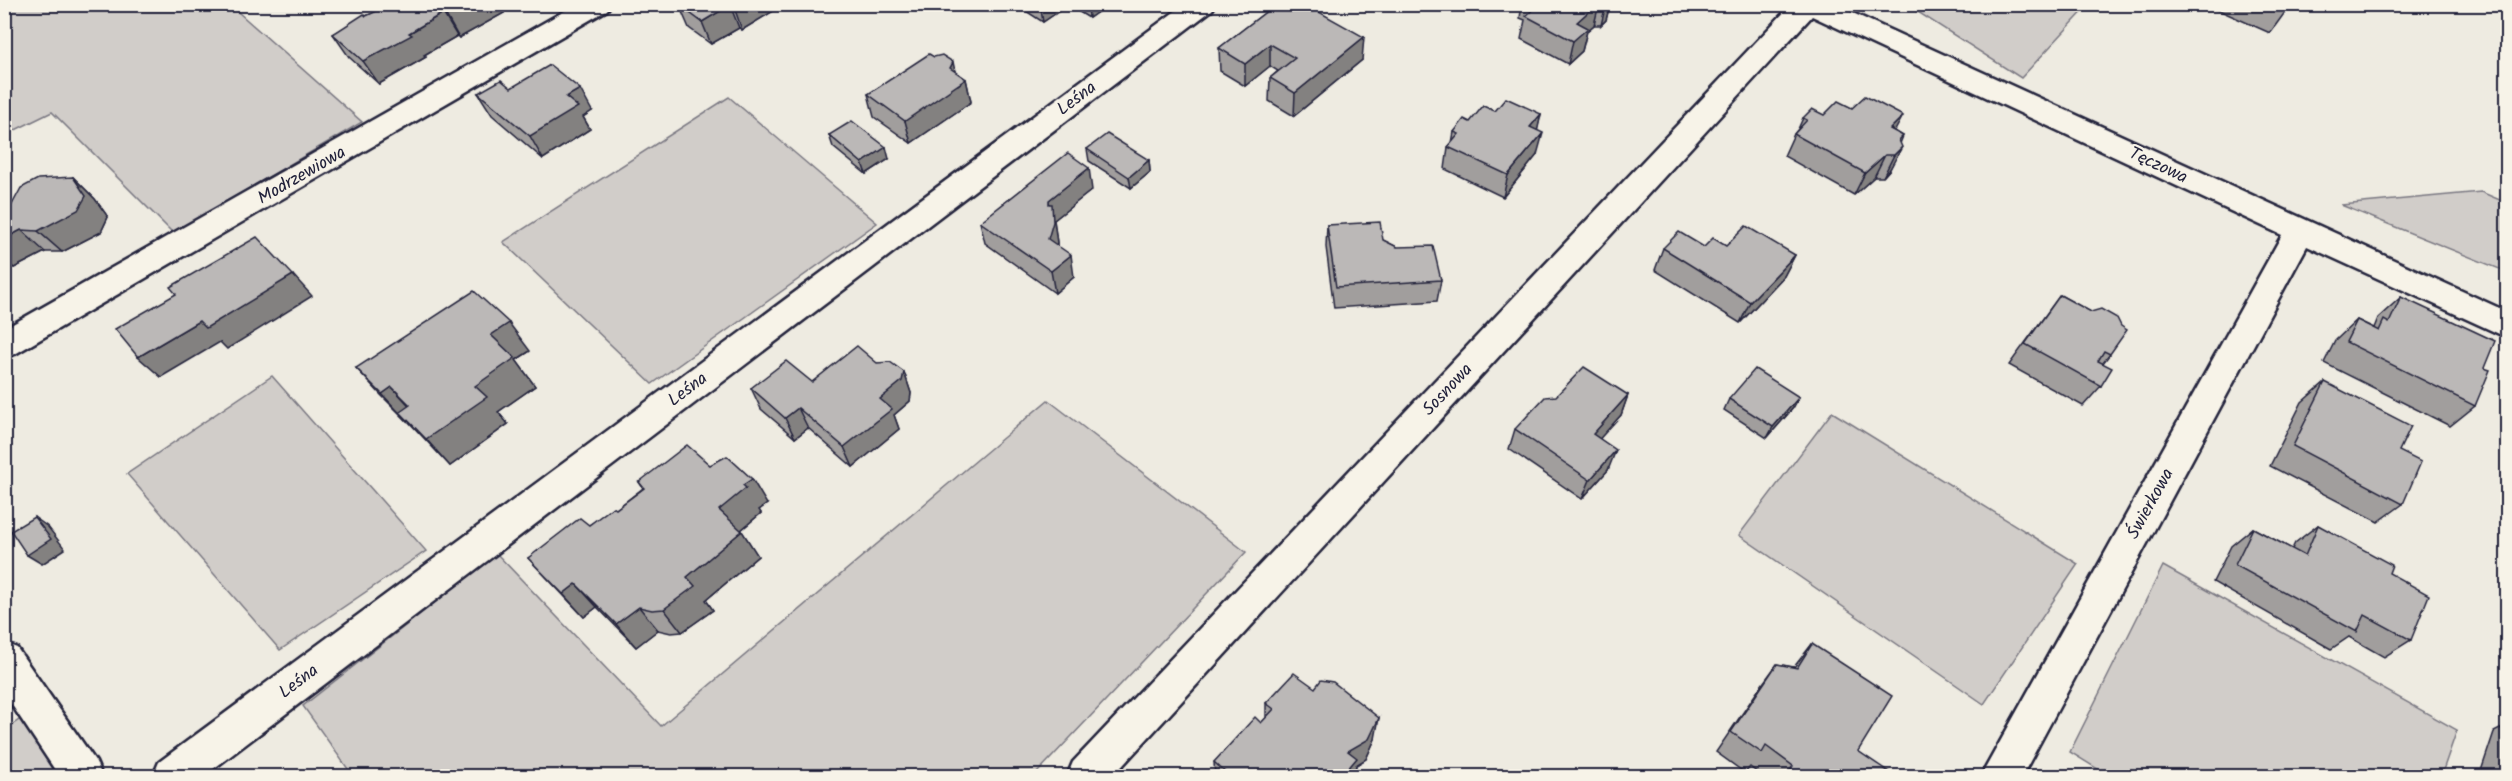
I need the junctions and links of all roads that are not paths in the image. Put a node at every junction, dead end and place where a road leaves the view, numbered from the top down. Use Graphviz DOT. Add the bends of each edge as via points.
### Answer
graph roads {
  1 [pos="598,4"];
  2 [pos="1203,4"];
  3 [pos="1809,4"];
  4 [pos="2300,231"];
  5 [pos="2508,326"];
  6 [pos="4,345"];
  7 [pos="4,660"];
  8 [pos="82,777"];
  9 [pos="173,777"];
  10 [pos="1087,777"];
  11 [pos="2001,777"];
  1 -- 6 [label="street, Modrzewiowa"];
  2 -- 9 [label="street, Leśna"];
  3 -- 4 [label="street, Tęczowa"];
  3 -- 10 [label="street, Sosnowa"];
  4 -- 5 [label="street, Tęczowa"];
  4 -- 11 [label="street, Świerkowa"];
  7 -- 8 [label="street"];
}
